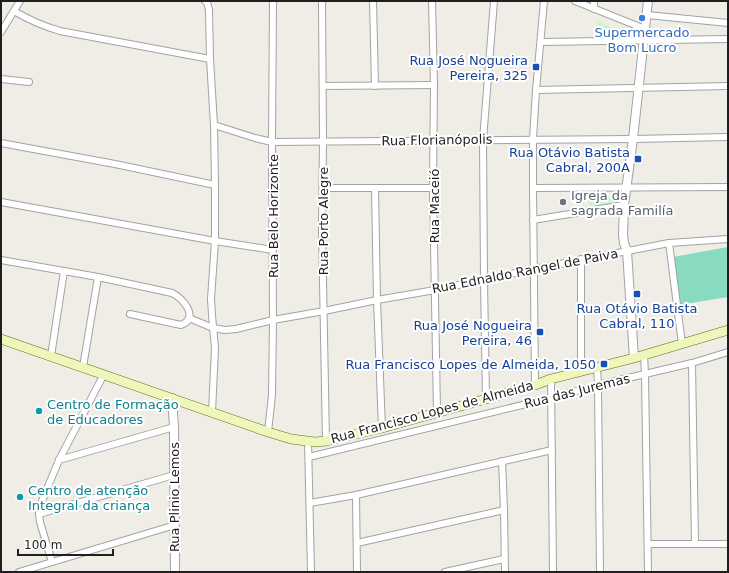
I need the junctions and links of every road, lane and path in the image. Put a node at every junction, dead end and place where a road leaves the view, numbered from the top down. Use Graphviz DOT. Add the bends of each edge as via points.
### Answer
graph roads {
  1 [pos="20,1"];
  2 [pos="273,1"];
  3 [pos="322,1"];
  4 [pos="373,1"];
  5 [pos="432,1"];
  6 [pos="494,1"];
  7 [pos="544,1"];
  8 [pos="575,1"];
  9 [pos="594,1"];
  10 [pos="648,1"];
  11 [pos="206,2"];
  12 [pos="594,9"];
  13 [pos="14,11"];
  14 [pos="647,15"];
  15 [pos="728,23"];
  16 [pos="645,29"];
  17 [pos="1,32"];
  18 [pos="728,39"];
  19 [pos="644,40"];
  20 [pos="541,42"];
  21 [pos="210,59"];
  22 [pos="1,79"];
  23 [pos="28,82"];
  24 [pos="434,85"];
  25 [pos="323,86"];
  26 [pos="374,86"];
  27 [pos="728,86"];
  28 [pos="639,88"];
  29 [pos="536,90"];
  30 [pos="214,125"];
  31 [pos="728,137"];
  32 [pos="533,139"];
  33 [pos="633,139"];
  34 [pos="434,140"];
  35 [pos="483,140"];
  36 [pos="323,141"];
  37 [pos="272,142"];
  38 [pos="1,143"];
  39 [pos="215,185"];
  40 [pos="728,187"];
  41 [pos="322,188"];
  42 [pos="375,188"];
  43 [pos="434,188"];
  44 [pos="533,188"];
  45 [pos="626,188"];
  46 [pos="1,202"];
  47 [pos="624,205"];
  48 [pos="533,220"];
  49 [pos="728,238"];
  50 [pos="215,241"];
  51 [pos="669,243"];
  52 [pos="273,250"];
  53 [pos="628,251"];
  54 [pos="581,259"];
  55 [pos="1,260"];
  56 [pos="534,269"];
  57 [pos="64,271"];
  58 [pos="98,277"];
  59 [pos="484,280"];
  60 [pos="435,290"];
  61 [pos="377,300"];
  62 [pos="324,311"];
  63 [pos="130,314"];
  64 [pos="188,318"];
  65 [pos="273,320"];
  66 [pos="213,328"];
  67 [pos="728,330"];
  68 [pos="1,339"];
  69 [pos="682,344"];
  70 [pos="728,352"];
  71 [pos="644,355"];
  72 [pos="51,356"];
  73 [pos="634,358"];
  74 [pos="692,363"];
  75 [pos="82,367"];
  76 [pos="597,367"];
  77 [pos="582,372"];
  78 [pos="104,374"];
  79 [pos="645,374"];
  80 [pos="551,379"];
  81 [pos="535,385"];
  82 [pos="598,385"];
  83 [pos="172,398"];
  84 [pos="551,398"];
  85 [pos="486,399"];
  86 [pos="212,412"];
  87 [pos="437,412"];
  88 [pos="174,427"];
  89 [pos="382,428"];
  90 [pos="268,432"];
  91 [pos="308,441"];
  92 [pos="326,441"];
  93 [pos="552,450"];
  94 [pos="309,457"];
  95 [pos="59,460"];
  96 [pos="502,461"];
  97 [pos="174,475"];
  98 [pos="356,495"];
  99 [pos="310,503"];
  100 [pos="504,510"];
  101 [pos="39,514"];
  102 [pos="175,526"];
  103 [pos="357,543"];
  104 [pos="648,544"];
  105 [pos="695,544"];
  106 [pos="728,544"];
  107 [pos="504,559"];
  108 [pos="52,562"];
  109 [pos="28,571"];
  110 [pos="18,572"];
  111 [pos="175,572"];
  112 [pos="311,572"];
  113 [pos="357,572"];
  114 [pos="445,572"];
  115 [pos="504,572"];
  116 [pos="552,572"];
  117 [pos="600,572"];
  118 [pos="648,572"];
  1 -- 13 [label="street"];
  2 -- 37 [label="street, Rua Belo Horizonte"];
  3 -- 25 [label="street, Rua Porto Alegre"];
  4 -- 26 [label="street"];
  5 -- 24 [label="street, Rua Maceió"];
  6 -- 35 [label="street"];
  7 -- 20 [label="street"];
  8 -- 12 [label="street"];
  9 -- 12 [label="street"];
  10 -- 14 [label="street"];
  11 -- 21 [label="street" via="209,10"];
  12 -- 16 [label="street"];
  13 -- 17 [label="street"];
  13 -- 21 [label="street" via="31,21 60,31"];
  14 -- 15 [label="street"];
  14 -- 16 [label="street"];
  16 -- 19 [label="street"];
  18 -- 19 [label="street"];
  19 -- 20 [label="street"];
  19 -- 28 [label="street"];
  20 -- 29 [label="street"];
  21 -- 30 [label="street"];
  22 -- 23 [label="street"];
  24 -- 26 [label="street"];
  24 -- 34 [label="street, Rua Maceió"];
  25 -- 26 [label="street"];
  25 -- 36 [label="street, Rua Porto Alegre"];
  27 -- 28 [label="street"];
  28 -- 29 [label="street"];
  28 -- 33 [label="street"];
  29 -- 32 [label="street"];
  30 -- 37 [label="street, Rua Florianópolis"];
  30 -- 39 [label="street"];
  31 -- 33 [label="street, Rua Florianópolis"];
  32 -- 33 [label="street, Rua Florianópolis"];
  32 -- 35 [label="street, Rua Florianópolis"];
  32 -- 44 [label="street"];
  33 -- 45 [label="street"];
  34 -- 35 [label="street, Rua Florianópolis"];
  34 -- 36 [label="street, Rua Florianópolis"];
  34 -- 43 [label="street, Rua Maceió"];
  35 -- 59 [label="street"];
  36 -- 37 [label="street, Rua Florianópolis"];
  36 -- 41 [label="street, Rua Porto Alegre"];
  37 -- 52 [label="street, Rua Belo Horizonte"];
  38 -- 39 [label="street"];
  39 -- 50 [label="street"];
  40 -- 45 [label="street"];
  41 -- 42 [label="street"];
  41 -- 62 [label="street, Rua Porto Alegre"];
  42 -- 43 [label="street"];
  42 -- 61 [label="street"];
  43 -- 60 [label="street, Rua Maceió"];
  44 -- 45 [label="street"];
  44 -- 48 [label="street"];
  45 -- 47 [label="street"];
  46 -- 50 [label="street"];
  47 -- 48 [label="street"];
  47 -- 53 [label="street" via="623,236"];
  48 -- 56 [label="street"];
  49 -- 51 [label="street, Rua Ednaldo Rangel de Paiva"];
  50 -- 52 [label="street"];
  50 -- 66 [label="street" via="211,299"];
  51 -- 53 [label="street, Rua Ednaldo Rangel de Paiva"];
  51 -- 69 [label="street"];
  52 -- 65 [label="street, Rua Belo Horizonte"];
  53 -- 54 [label="street, Rua Ednaldo Rangel de Paiva"];
  53 -- 73 [label="street"];
  54 -- 56 [label="street, Rua Ednaldo Rangel de Paiva"];
  54 -- 77 [label="street"];
  55 -- 57 [label="street"];
  56 -- 59 [label="street, Rua Ednaldo Rangel de Paiva"];
  56 -- 81 [label="street"];
  57 -- 58 [label="street"];
  57 -- 72 [label="street"];
  58 -- 64 [label="street" via="172,293 186,305 189,311"];
  58 -- 75 [label="street"];
  59 -- 60 [label="street, Rua Ednaldo Rangel de Paiva"];
  59 -- 85 [label="street"];
  60 -- 61 [label="street, Rua Ednaldo Rangel de Paiva"];
  60 -- 87 [label="street, Rua Maceió"];
  61 -- 62 [label="street, Rua Ednaldo Rangel de Paiva"];
  61 -- 89 [label="street"];
  62 -- 65 [label="street, Rua Ednaldo Rangel de Paiva"];
  62 -- 92 [label="street, Rua Porto Alegre"];
  63 -- 64 [label="street" via="181,325 185,324"];
  64 -- 66 [label="street, Rua Ednaldo Rangel de Paiva"];
  65 -- 66 [label="street, Rua Ednaldo Rangel de Paiva" via="236,329"];
  65 -- 90 [label="street, Rua Belo Horizonte" via="272,395"];
  66 -- 86 [label="street" via="215,348"];
  67 -- 69 [label="main road, Rua Francisco Lopes de Almeida"];
  68 -- 72 [label="main road, Rua Francisco Lopes de Almeida"];
  69 -- 71 [label="main road, Rua Francisco Lopes de Almeida"];
  70 -- 74 [label="street, Rua das Juremas"];
  71 -- 73 [label="main road, Rua Francisco Lopes de Almeida"];
  71 -- 79 [label="street"];
  72 -- 75 [label="main road, Rua Francisco Lopes de Almeida"];
  73 -- 76 [label="main road, Rua Francisco Lopes de Almeida"];
  74 -- 79 [label="street, Rua das Juremas"];
  74 -- 105 [label="street"];
  75 -- 78 [label="main road, Rua Francisco Lopes de Almeida"];
  76 -- 77 [label="main road, Rua Francisco Lopes de Almeida"];
  76 -- 82 [label="street"];
  77 -- 80 [label="main road, Rua Francisco Lopes de Almeida"];
  78 -- 83 [label="main road, Rua Francisco Lopes de Almeida"];
  78 -- 95 [label="street"];
  79 -- 82 [label="street, Rua das Juremas"];
  79 -- 104 [label="street"];
  80 -- 81 [label="main road, Rua Francisco Lopes de Almeida"];
  80 -- 84 [label="street"];
  81 -- 85 [label="main road, Rua Francisco Lopes de Almeida"];
  82 -- 84 [label="street, Rua das Juremas"];
  82 -- 117 [label="street"];
  83 -- 86 [label="main road, Rua Francisco Lopes de Almeida"];
  83 -- 88 [label="street, Rua Plinio Lemos"];
  84 -- 93 [label="street"];
  84 -- 94 [label="street, Rua das Juremas"];
  85 -- 87 [label="main road, Rua Francisco Lopes de Almeida"];
  86 -- 90 [label="main road, Rua Francisco Lopes de Almeida"];
  87 -- 89 [label="main road, Rua Francisco Lopes de Almeida"];
  88 -- 95 [label="street"];
  88 -- 97 [label="street, Rua Plinio Lemos"];
  89 -- 92 [label="main road, Rua Francisco Lopes de Almeida"];
  90 -- 91 [label="main road, Rua Francisco Lopes de Almeida"];
  91 -- 92 [label="main road, Rua Francisco Lopes de Almeida"];
  91 -- 94 [label="street"];
  93 -- 96 [label="street"];
  93 -- 116 [label="street"];
  94 -- 99 [label="street"];
  95 -- 101 [label="street"];
  96 -- 98 [label="street"];
  96 -- 100 [label="street"];
  97 -- 101 [label="street"];
  97 -- 102 [label="street, Rua Plinio Lemos"];
  98 -- 99 [label="street"];
  98 -- 103 [label="street"];
  99 -- 112 [label="street"];
  100 -- 103 [label="street"];
  100 -- 107 [label="street"];
  101 -- 108 [label="street"];
  102 -- 108 [label="street"];
  102 -- 111 [label="street, Rua Plinio Lemos"];
  103 -- 113 [label="street"];
  104 -- 105 [label="street"];
  104 -- 118 [label="street"];
  105 -- 106 [label="street"];
  107 -- 114 [label="street"];
  107 -- 115 [label="street"];
  108 -- 109 [label="street"];
  109 -- 110 [label="street"];
}
